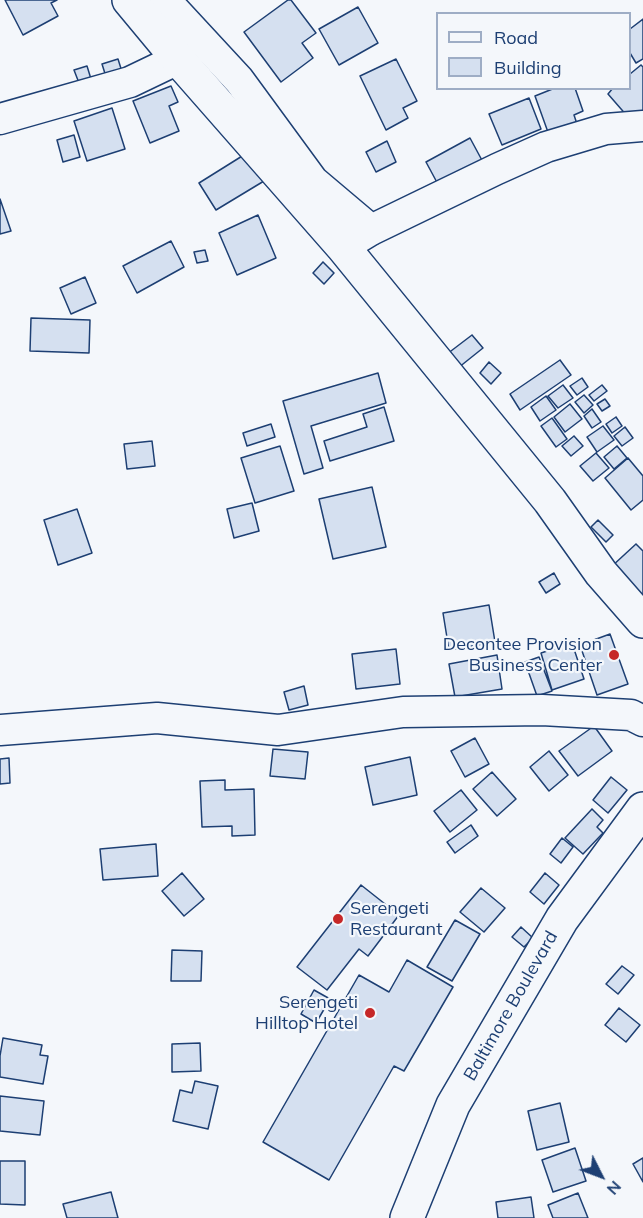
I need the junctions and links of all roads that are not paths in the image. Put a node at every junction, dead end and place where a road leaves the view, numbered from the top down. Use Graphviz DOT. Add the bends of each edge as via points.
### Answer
graph roads {
  1 [pos="129,0"];
  2 [pos="165,0"];
  3 [pos="178,59"];
  4 [pos="0,119"];
  5 [pos="643,126"];
  6 [pos="371,230"];
  7 [pos="343,247"];
  8 [pos="643,621"];
  9 [pos="643,721"];
  10 [pos="0,730"];
  11 [pos="643,809"];
  12 [pos="407,1218"];
  1 -- 3 [label="main road"];
  2 -- 6 [label="street" via="239,80 313,181"];
  3 -- 4 [label="street" via="130,81"];
  3 -- 7 [label="main road"];
  5 -- 6 [label="street" via="606,129 546,147"];
  6 -- 7 [label="street"];
  7 -- 8 [label="main road"];
  9 -- 10 [label="street" via="631,715 542,710 403,712 278,730 157,718"];
  11 -- 12 [label="main road, Baltimore Boulevard" via="561,919 453,1106"];
}
